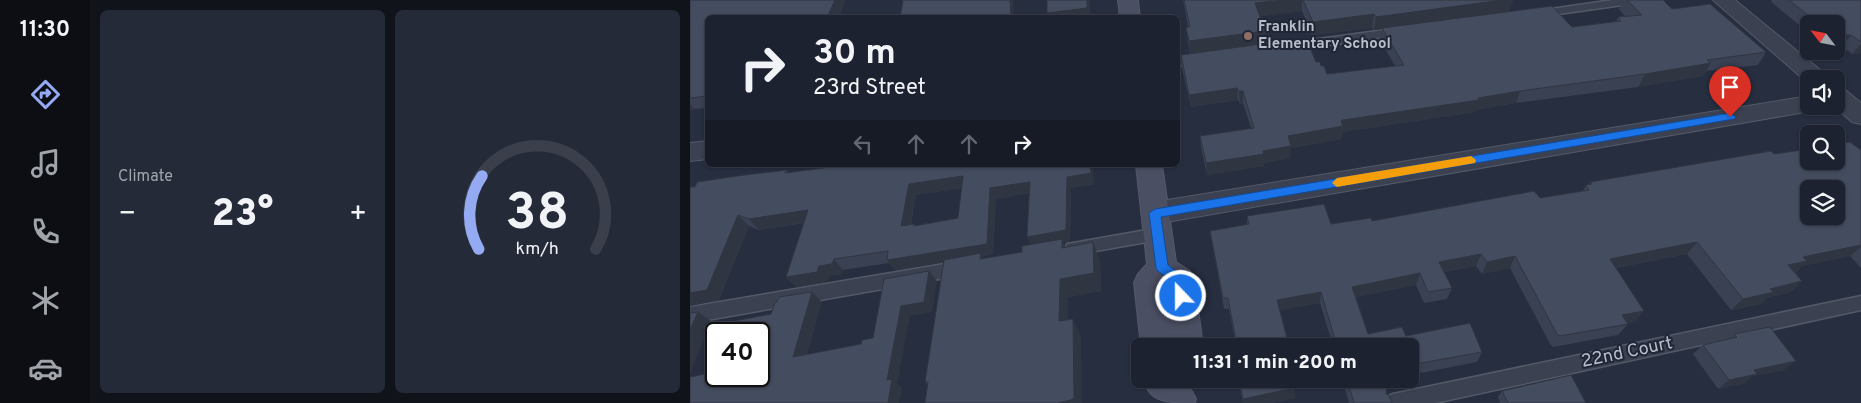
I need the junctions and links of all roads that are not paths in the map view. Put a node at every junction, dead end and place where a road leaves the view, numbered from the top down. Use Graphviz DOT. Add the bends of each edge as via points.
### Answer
graph roads {
  1 [pos="1128,0"];
  2 [pos="1532,0"];
  3 [pos="1637,0"];
  4 [pos="1723,0"];
  5 [pos="1542,13"];
  6 [pos="1130,15"];
  7 [pos="1522,16"];
  8 [pos="1414,30"];
  9 [pos="1276,49"];
  10 [pos="1217,57"];
  11 [pos="1180,62"];
  12 [pos="1806,70"];
  13 [pos="1845,99"];
  14 [pos="1800,106"];
  15 [pos="1861,116"];
  16 [pos="705,150"];
  17 [pos="690,152"];
  18 [pos="1149,167"];
  19 [pos="1156,224"];
  20 [pos="1054,252"];
  21 [pos="976,266"];
  22 [pos="1162,268"];
  23 [pos="948,271"];
  24 [pos="945,290"];
  25 [pos="1861,303"];
  26 [pos="690,315"];
  27 [pos="1156,338"];
  28 [pos="1186,338"];
  29 [pos="1393,403"];
  1 -- 6 [label="street"];
  2 -- 5 [label="lane"];
  3 -- 5 [label="lane"];
  4 -- 12 [label="street"];
  5 -- 7 [label="lane"];
  8 -- 9 [label="lane"];
  10 -- 11 [label="lane"];
  13 -- 15 [label="street"];
  14 -- 19 [label="street"];
  16 -- 17 [label="street"];
  18 -- 19 [label="street"];
  19 -- 20 [label="lane"];
  19 -- 22 [label="street"];
  21 -- 23 [label="lane"];
  22 -- 27 [label="street" via="1149,283"];
  22 -- 28 [label="street" via="1179,280"];
  23 -- 24 [label="lane"];
  23 -- 26 [label="lane"];
  25 -- 29 [label="lane, 22nd Court"];
}
